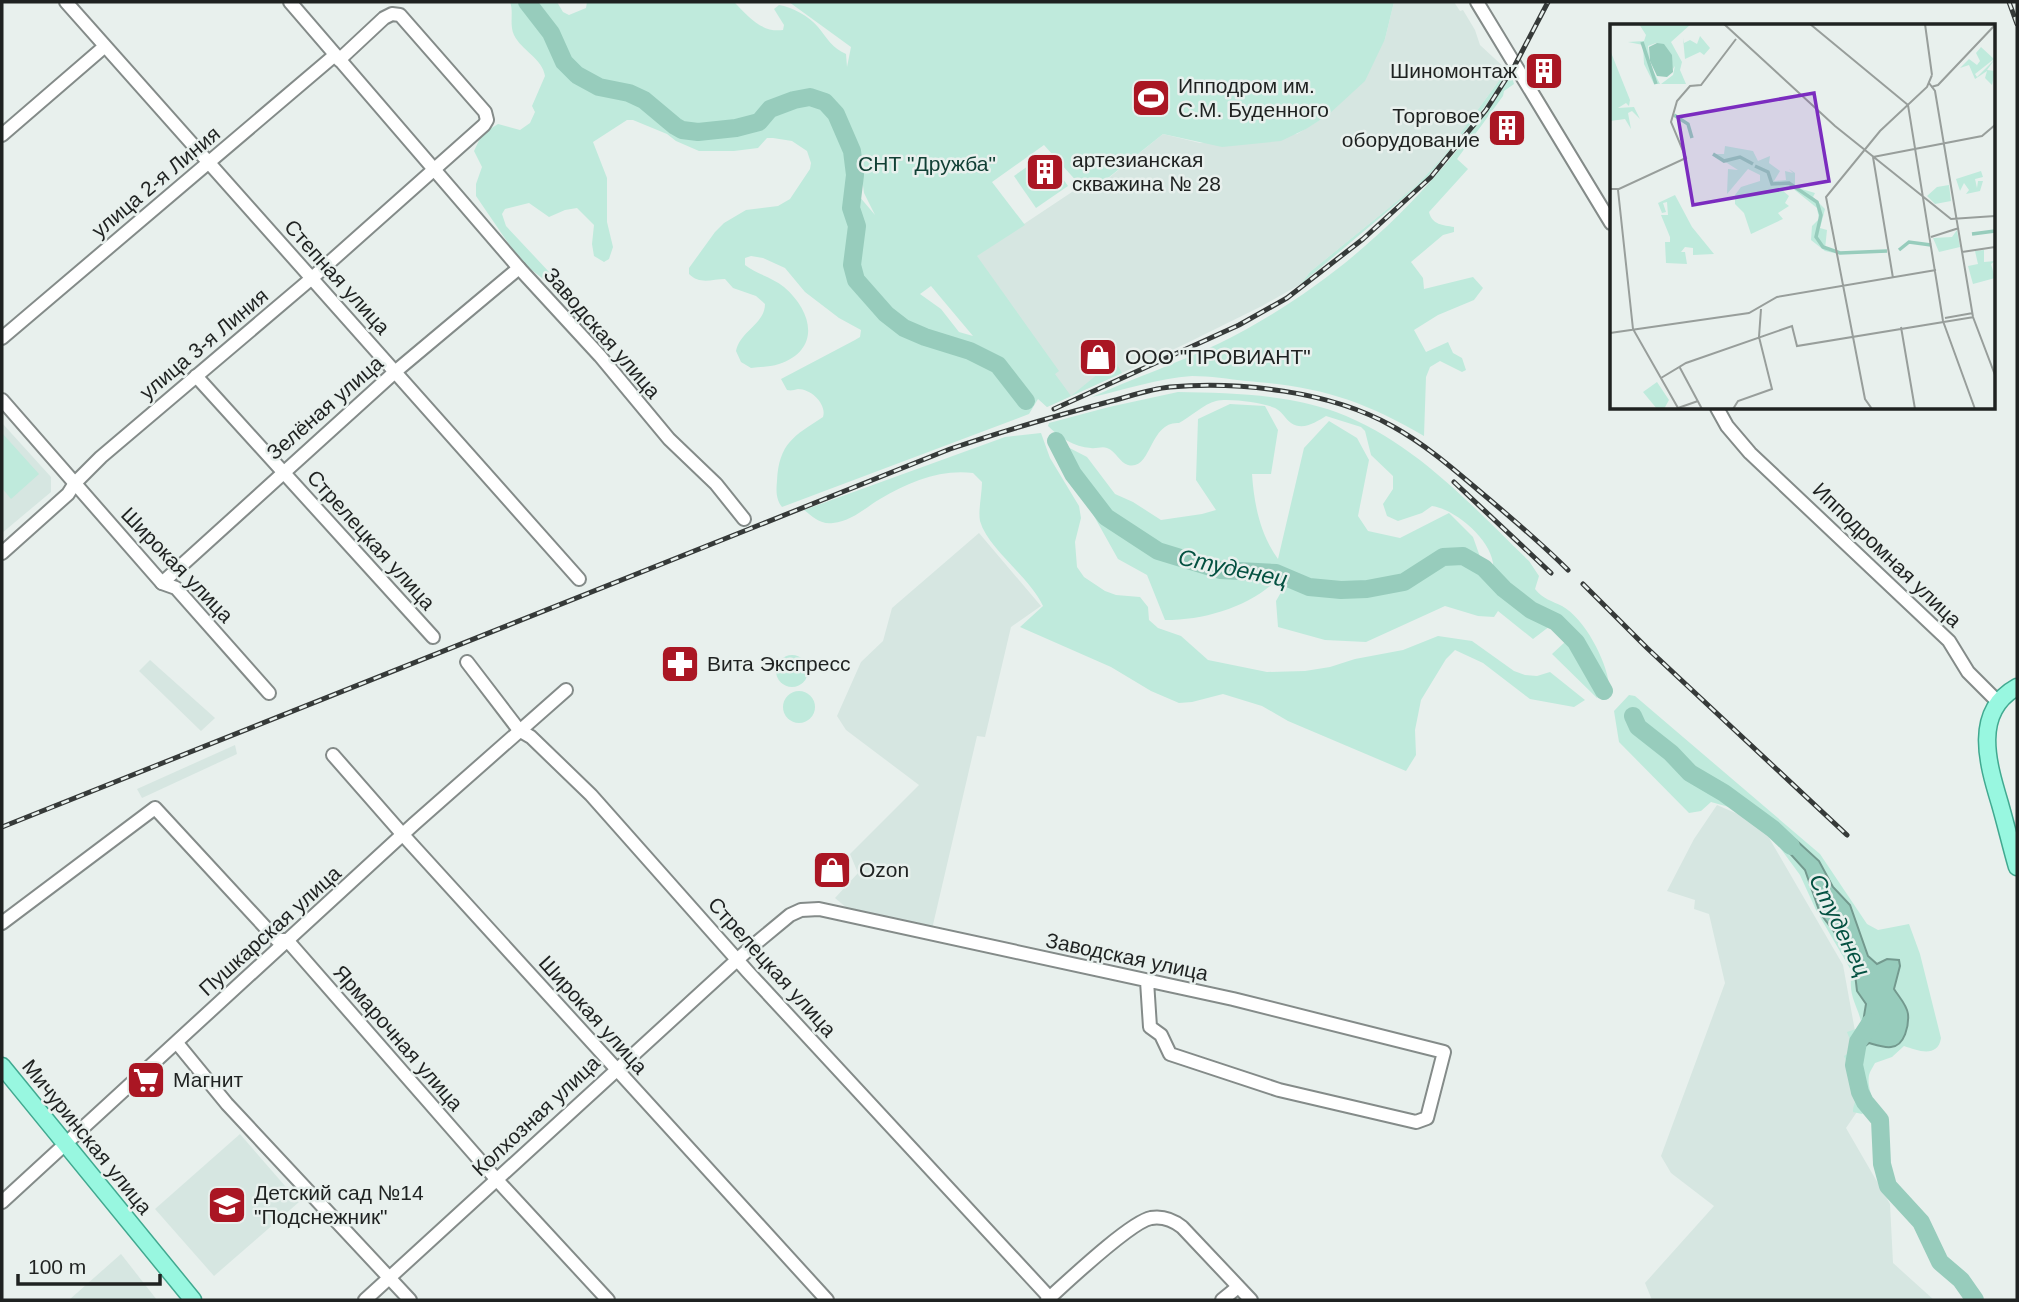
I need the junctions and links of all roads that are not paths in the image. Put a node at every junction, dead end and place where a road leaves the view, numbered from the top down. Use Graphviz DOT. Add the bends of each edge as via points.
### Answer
graph roads {
  1 [pos="66,2"];
  2 [pos="290,2"];
  3 [pos="1477,2"];
  4 [pos="104,47"];
  5 [pos="337,57"];
  6 [pos="2,135"];
  7 [pos="208,162"];
  8 [pos="435,169"];
  9 [pos="1610,221"];
  10 [pos="519,268"];
  11 [pos="312,278"];
  12 [pos="2,338"];
  13 [pos="396,371"];
  14 [pos="196,376"];
  15 [pos="2,400"];
  16 [pos="1718,410"];
  17 [pos="283,471"];
  18 [pos="75,483"];
  19 [pos="744,519"];
  20 [pos="2,553"];
  21 [pos="579,579"];
  22 [pos="162,583"];
  23 [pos="433,637"];
  24 [pos="467,662"];
  25 [pos="2017,687"];
  26 [pos="566,690"];
  27 [pos="269,692"];
  28 [pos="1998,702"];
  29 [pos="519,730"];
  30 [pos="333,755"];
  31 [pos="404,836"];
  32 [pos="2017,867"];
  33 [pos="801,910"];
  34 [pos="2,923"];
  35 [pos="286,940"];
  36 [pos="737,960"];
  37 [pos="1147,981"];
  38 [pos="177,1043"];
  39 [pos="2,1066"];
  40 [pos="616,1069"];
  41 [pos="65,1144"];
  42 [pos="497,1180"];
  43 [pos="2,1202"];
  44 [pos="389,1278"];
  45 [pos="1238,1287"];
  46 [pos="1049,1299"];
  47 [pos="193,1300"];
  48 [pos="365,1300"];
  49 [pos="410,1300"];
  50 [pos="608,1300"];
  51 [pos="827,1300"];
  52 [pos="1222,1300"];
  53 [pos="1251,1300"];
  1 -- 4 [label="street, Степная улица"];
  2 -- 5 [label="street, Заводская улица"];
  3 -- 9 [label="street"];
  4 -- 6 [label="street"];
  4 -- 7 [label="street, Степная улица"];
  5 -- 7 [label="street, улица 2-я Линия"];
  5 -- 8 [label="street, Заводская улица"];
  5 -- 8 [label="street" via="392,13 403,17 443,62 487,120"];
  7 -- 11 [label="street, Степная улица"];
  7 -- 12 [label="street, улица 2-я Линия"];
  8 -- 10 [label="street, Заводская улица"];
  8 -- 11 [label="street, улица 3-я Линия"];
  10 -- 13 [label="street, Зелёная улица"];
  10 -- 19 [label="street, Заводская улица"];
  11 -- 13 [label="street, Степная улица"];
  11 -- 14 [label="street, улица 3-я Линия"];
  13 -- 17 [label="street, Зелёная улица"];
  13 -- 21 [label="street, Степная улица"];
  14 -- 17 [label="street, Стрелецкая улица"];
  14 -- 18 [label="street, улица 3-я Линия"];
  15 -- 18 [label="street, Широкая улица"];
  16 -- 28 [label="street, Ипподромная улица" via="1750,453 1949,641 1968,672"];
  17 -- 22 [label="street, Зелёная улица"];
  17 -- 23 [label="street, Стрелецкая улица"];
  18 -- 20 [label="street, улица 3-я Линия"];
  18 -- 22 [label="street, Широкая улица"];
  22 -- 27 [label="street, Широкая улица" via="176,588"];
  24 -- 29 [label="street, Стрелецкая улица"];
  25 -- 28 [label="main road"];
  26 -- 29 [label="street, Пушкарская улица"];
  28 -- 32 [label="main road" via="1988,730 1987,757"];
  29 -- 31 [label="street, Пушкарская улица"];
  29 -- 36 [label="street, Стрелецкая улица" via="591,795"];
  30 -- 31 [label="street, Широкая улица"];
  31 -- 35 [label="street, Пушкарская улица"];
  31 -- 40 [label="street, Широкая улица"];
  33 -- 36 [label="street, Колхозная улица"];
  33 -- 37 [label="street, Заводская улица" via="827,911"];
  34 -- 35 [label="street, Ярмарочная улица" via="155,808 277,940"];
  35 -- 38 [label="street, Пушкарская улица"];
  35 -- 42 [label="street, Ярмарочная улица"];
  36 -- 40 [label="street, Колхозная улица"];
  36 -- 46 [label="street, Стрелецкая улица"];
  37 -- 37 [label="street, Заводская улица" via="1444,1052 1427,1118 1416,1122 1279,1090 1170,1054 1161,1035 1150,1027"];
  38 -- 41 [label="street, Пушкарская улица"];
  38 -- 44 [label="street" via="227,1104"];
  39 -- 41 [label="main road, Мичуринская улица"];
  40 -- 42 [label="street, Колхозная улица"];
  40 -- 51 [label="street, Широкая улица"];
  41 -- 43 [label="street, Пушкарская улица"];
  41 -- 47 [label="main road, Мичуринская улица"];
  42 -- 44 [label="street, Колхозная улица"];
  42 -- 50 [label="street, Ярмарочная улица"];
  44 -- 48 [label="street, Колхозная улица"];
  44 -- 49 [label="street"];
  45 -- 46 [label="street" via="1182,1227 1168,1219 1150,1218 1132,1227"];
  45 -- 52 [label="street"];
  45 -- 53 [label="street"];
}
